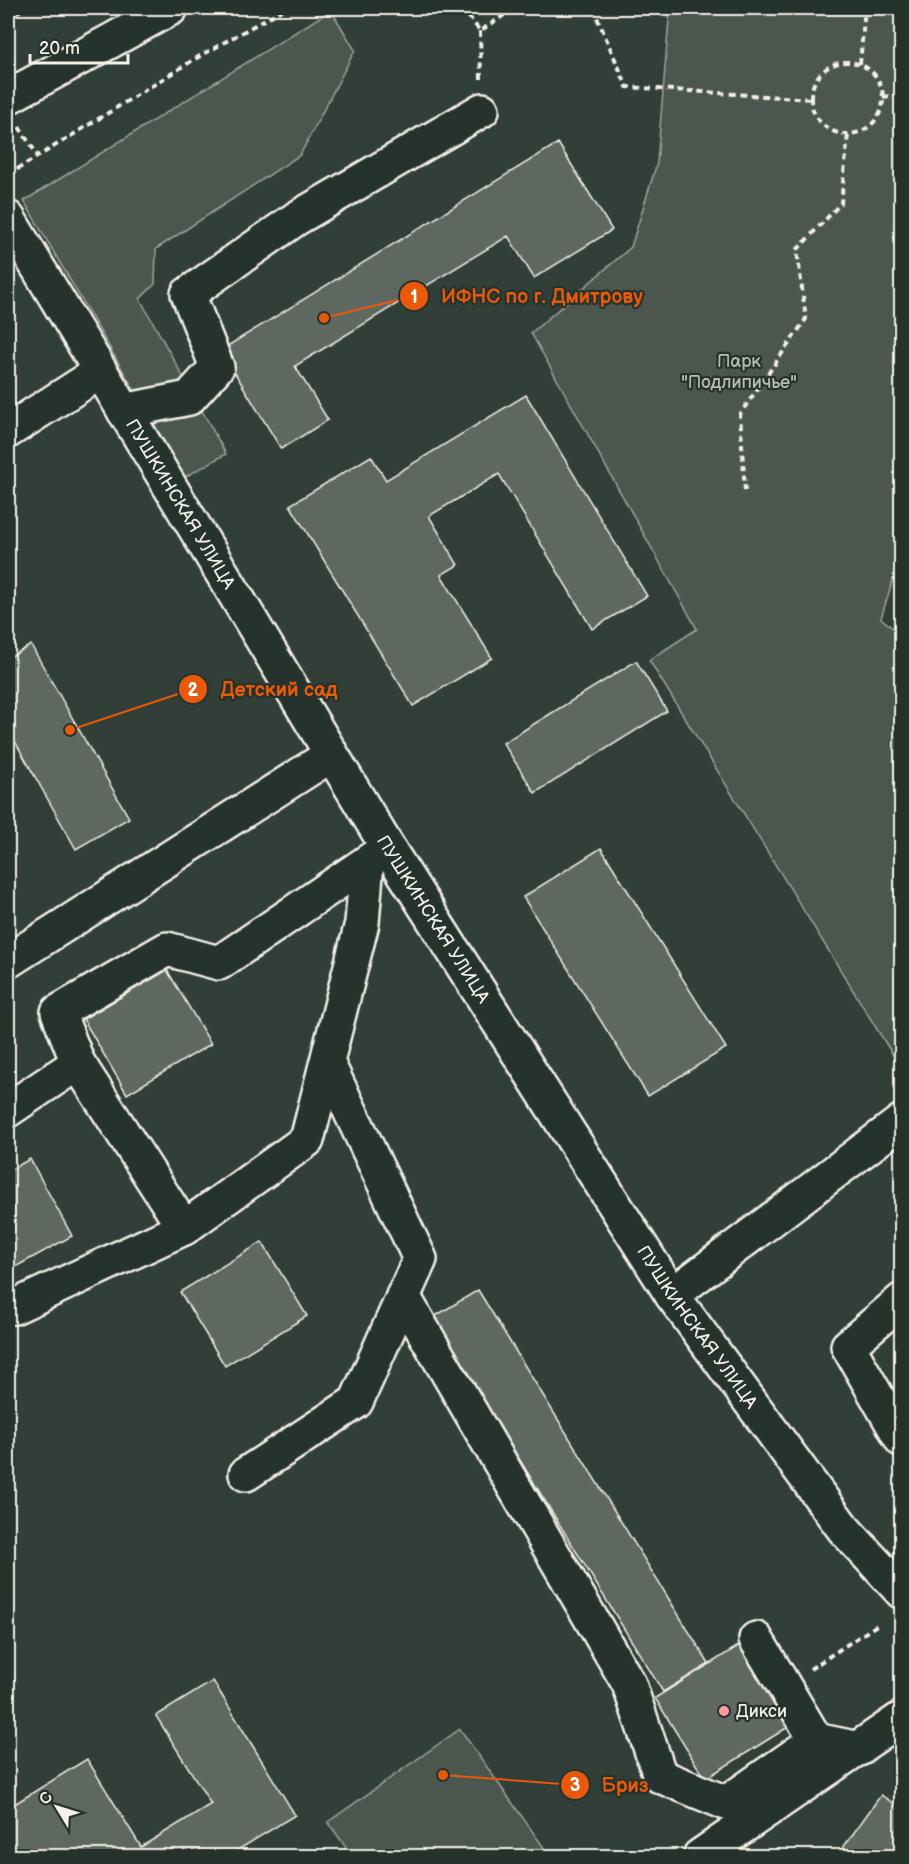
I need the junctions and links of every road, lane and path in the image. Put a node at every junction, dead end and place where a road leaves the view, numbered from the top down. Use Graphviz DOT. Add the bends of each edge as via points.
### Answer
graph roads {
  1 [pos="24,8"];
  2 [pos="171,8"];
  3 [pos="285,8"];
  4 [pos="462,8"];
  5 [pos="515,8"];
  6 [pos="593,8"];
  7 [pos="865,8"];
  8 [pos="8,18"];
  9 [pos="480,31"];
  10 [pos="860,64"];
  11 [pos="902,94"];
  12 [pos="883,97"];
  13 [pos="811,99"];
  14 [pos="11,108"];
  15 [pos="482,110"];
  16 [pos="848,134"];
  17 [pos="38,156"];
  18 [pos="8,175"];
  19 [pos="8,218"];
  20 [pos="100,372"];
  21 [pos="124,411"];
  22 [pos="8,430"];
  23 [pos="745,491"];
  24 [pos="331,755"];
  25 [pos="377,855"];
  26 [pos="8,961"];
  27 [pos="78,1062"];
  28 [pos="327,1062"];
  29 [pos="8,1110"];
  30 [pos="902,1121"];
  31 [pos="184,1228"];
  32 [pos="672,1295"];
  33 [pos="403,1296"];
  34 [pos="902,1300"];
  35 [pos="8,1303"];
  36 [pos="902,1440"];
  37 [pos="246,1474"];
  38 [pos="902,1592"];
  39 [pos="877,1625"];
  40 [pos="756,1639"];
  41 [pos="831,1656"];
  42 [pos="902,1718"];
  43 [pos="816,1740"];
  44 [pos="859,1749"];
  45 [pos="700,1857"];
  1 -- 8 [label="path"];
  2 -- 14 [label="street"];
  3 -- 17 [label="path"];
  4 -- 9 [label="path"];
  5 -- 9 [label="path"];
  6 -- 13 [label="path" via="627,87"];
  7 -- 10 [label="path"];
  9 -- 15 [label="path"];
  10 -- 12 [label="path" via="880,83"];
  10 -- 13 [label="path" via="832,65 813,85"];
  11 -- 12 [label="path"];
  12 -- 16 [label="path" via="873,123"];
  13 -- 16 [label="path" via="822,124 834,132"];
  14 -- 17 [label="path"];
  15 -- 21 [label="street" via="297,218 188,294 217,367 189,398"];
  16 -- 23 [label="path" via="841,203 798,250 806,320 740,414"];
  17 -- 18 [label="path"];
  19 -- 20 [label="street, ПУШКИНСКАЯ УЛИЦА"];
  20 -- 21 [label="street, ПУШКИНСКАЯ УЛИЦА"];
  20 -- 22 [label="street"];
  21 -- 24 [label="street, ПУШКИНСКАЯ УЛИЦА"];
  24 -- 25 [label="street, ПУШКИНСКАЯ УЛИЦА"];
  24 -- 26 [label="street"];
  25 -- 27 [label="street" via="219,963 167,949 58,1012"];
  25 -- 28 [label="street"];
  25 -- 32 [label="street, ПУШКИНСКАЯ УЛИЦА"];
  27 -- 29 [label="street"];
  27 -- 31 [label="street"];
  28 -- 31 [label="street" via="307,1140"];
  28 -- 33 [label="street" via="420,1259"];
  30 -- 32 [label="street"];
  31 -- 35 [label="street" via="14,1307"];
  32 -- 38 [label="street, ПУШКИНСКАЯ УЛИЦА" via="843,1528"];
  33 -- 37 [label="street" via="356,1402"];
  33 -- 43 [label="street" via="629,1684 660,1776 726,1803"];
  34 -- 36 [label="street" via="848,1346"];
  39 -- 41 [label="path"];
  40 -- 43 [label="street"];
  42 -- 44 [label="street"];
  43 -- 44 [label="street"];
  44 -- 45 [label="street"];
}
